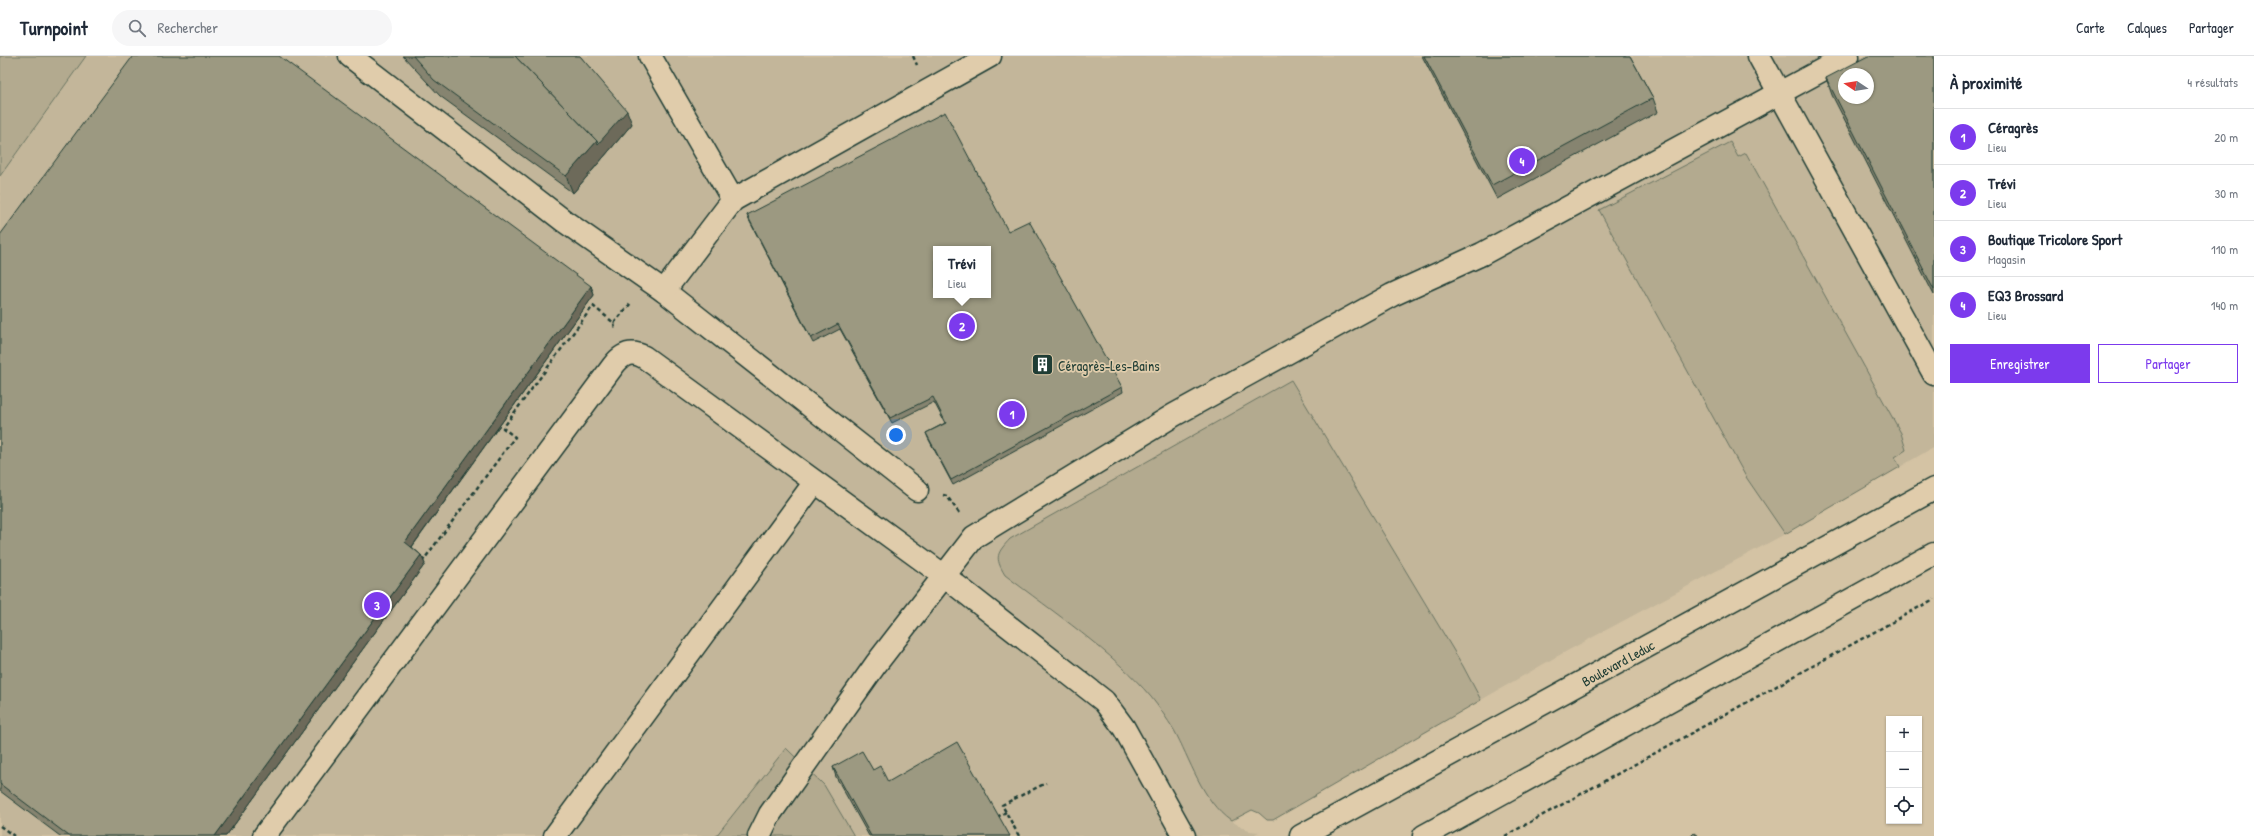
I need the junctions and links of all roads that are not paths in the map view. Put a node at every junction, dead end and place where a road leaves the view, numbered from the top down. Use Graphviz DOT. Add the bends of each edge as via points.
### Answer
graph roads {
  1 [pos="350,56"];
  2 [pos="650,56"];
  3 [pos="990,56"];
  4 [pos="1758,56"];
  5 [pos="1848,56"];
  6 [pos="1778,94"];
  7 [pos="733,200"];
  8 [pos="664,292"];
  9 [pos="1934,374"];
  10 [pos="815,482"];
  11 [pos="1934,489"];
  12 [pos="917,490"];
  13 [pos="1934,554"];
  14 [pos="943,575"];
  15 [pos="264,836"];
  16 [pos="555,836"];
  17 [pos="759,836"];
  18 [pos="1184,836"];
  19 [pos="1301,836"];
  20 [pos="1424,836"];
  1 -- 8 [label="street" via="564,221"];
  2 -- 7 [label="street"];
  3 -- 7 [label="street"];
  4 -- 6 [label="street"];
  5 -- 6 [label="street"];
  6 -- 9 [label="street"];
  6 -- 14 [label="street" via="1482,254 1392,295 1174,415 974,537"];
  7 -- 8 [label="street"];
  8 -- 12 [label="street"];
  10 -- 14 [label="street"];
  10 -- 15 [label="street" via="644,357 633,353 621,356"];
  10 -- 16 [label="street"];
  11 -- 19 [label="street, Boulevard Leduc"];
  13 -- 20 [label="street"];
  14 -- 17 [label="street" via="876,664 770,814"];
  14 -- 18 [label="street" via="1104,702 1124,728"];
}
